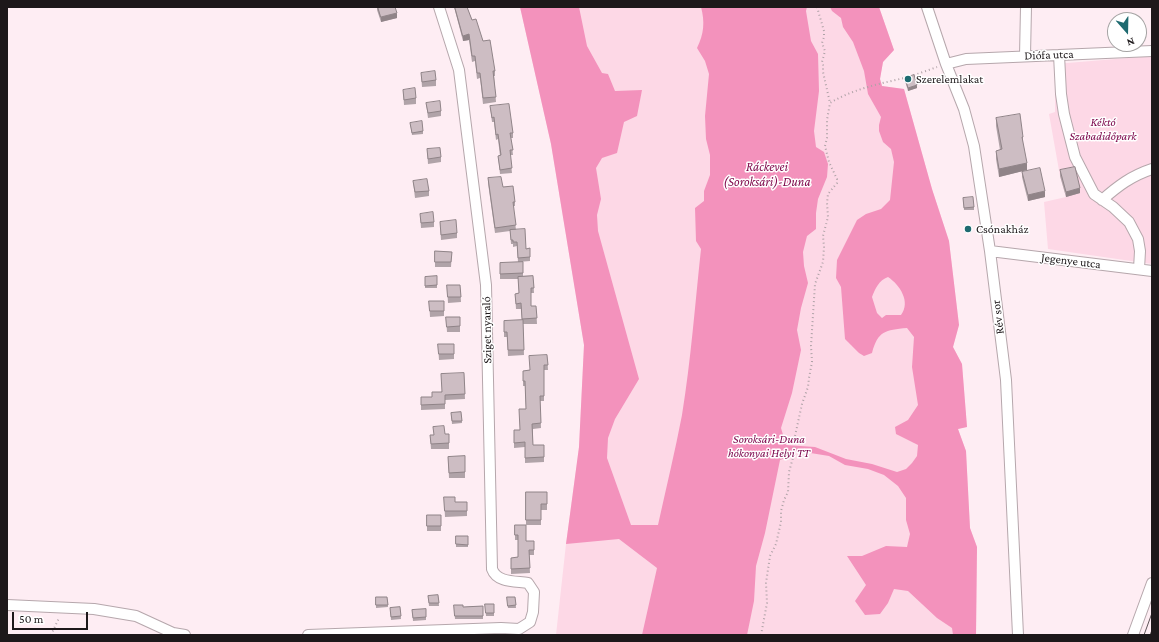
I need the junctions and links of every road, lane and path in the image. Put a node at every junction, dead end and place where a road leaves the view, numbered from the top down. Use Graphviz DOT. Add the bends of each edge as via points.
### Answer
graph roads {
  1 [pos="440,7"];
  2 [pos="817,7"];
  3 [pos="927,7"];
  4 [pos="1026,7"];
  5 [pos="1152,50"];
  6 [pos="1059,55"];
  7 [pos="1025,56"];
  8 [pos="946,64"];
  9 [pos="830,103"];
  10 [pos="1152,169"];
  11 [pos="1102,200"];
  12 [pos="990,250"];
  13 [pos="1139,269"];
  14 [pos="1152,271"];
  15 [pos="1152,583"];
  16 [pos="7,605"];
  17 [pos="63,608"];
  18 [pos="486,632"];
  19 [pos="51,635"];
  20 [pos="185,635"];
  21 [pos="308,635"];
  22 [pos="761,635"];
  23 [pos="1018,635"];
  24 [pos="1133,635"];
  1 -- 18 [label="street, Sziget nyaraló" via="459,70 486,285 492,569 494,574 504,580 528,584 534,592 533,612 526,626 520,629"];
  2 -- 9 [label="path" via="824,31 823,72"];
  3 -- 8 [label="street, Rév sor"];
  4 -- 7 [label="street"];
  5 -- 6 [label="street, Diófa utca"];
  6 -- 7 [label="street, Diófa utca"];
  6 -- 11 [label="street" via="1064,114 1075,157 1094,194"];
  7 -- 8 [label="street, Diófa utca" via="966,59"];
  8 -- 9 [label="path" via="843,95"];
  8 -- 12 [label="street, Rév sor" via="964,109 974,146"];
  9 -- 22 [label="path" via="825,146 837,179 828,194 823,262 815,284 812,362 795,436 788,492 781,511 776,544 770,556 766,583 767,603"];
  10 -- 11 [label="street" via="1123,182"];
  11 -- 13 [label="street" via="1114,207 1129,222 1138,239"];
  12 -- 13 [label="street, Jegenye utca"];
  12 -- 23 [label="street, Rév sor" via="1006,380"];
  13 -- 14 [label="street, Jegenye utca"];
  15 -- 24 [label="street"];
  16 -- 17 [label="street"];
  17 -- 19 [label="path"];
  17 -- 20 [label="street" via="94,609 136,616 173,633"];
  18 -- 21 [label="street"];
}
